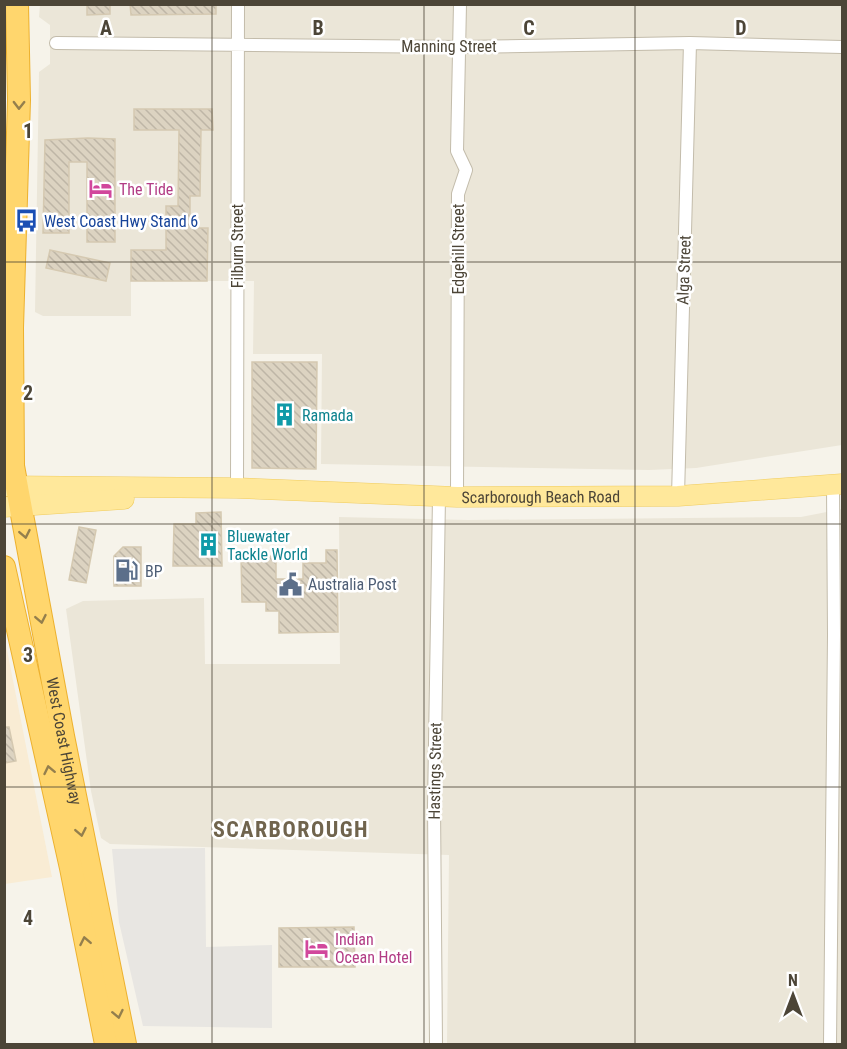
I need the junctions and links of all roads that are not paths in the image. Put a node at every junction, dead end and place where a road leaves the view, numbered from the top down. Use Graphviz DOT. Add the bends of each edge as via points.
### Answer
graph roads {
  1 [pos="17,4"];
  2 [pos="238,4"];
  3 [pos="460,4"];
  4 [pos="56,43"];
  5 [pos="690,43"];
  6 [pos="238,45"];
  7 [pos="11,46"];
  8 [pos="460,46"];
  9 [pos="843,48"];
  10 [pos="838,485"];
  11 [pos="237,488"];
  12 [pos="678,496"];
  13 [pos="11,497"];
  14 [pos="448,497"];
  15 [pos="4,567"];
  16 [pos="106,1044"];
  17 [pos="125,1044"];
  18 [pos="436,1044"];
  19 [pos="830,1044"];
  1 -- 7 [label="highway, West Coast Highway"];
  2 -- 6 [label="street, Filburn Street"];
  3 -- 8 [label="street, Edgehill Street"];
  4 -- 6 [label="street, Manning Street"];
  5 -- 8 [label="street, Manning Street"];
  5 -- 9 [label="street, Manning Street"];
  5 -- 12 [label="street, Alga Street"];
  6 -- 8 [label="street, Manning Street"];
  6 -- 11 [label="street, Filburn Street"];
  7 -- 13 [label="highway, West Coast Highway, one-way" via="19,100"];
  8 -- 14 [label="street, Edgehill Street" via="457,151 466,170 458,194"];
  10 -- 12 [label="main road, Scarborough Beach Road"];
  10 -- 19 [label="street"];
  11 -- 13 [label="main road, Scarborough Beach Road"];
  11 -- 14 [label="main road, Scarborough Beach Road"];
  12 -- 14 [label="main road, Scarborough Beach Road"];
  13 -- 17 [label="highway, West Coast Highway, one-way"];
  14 -- 18 [label="street, Hastings Street" via="434,806"];
  16 -- 15 [label="highway, West Coast Highway, one-way"];
}
